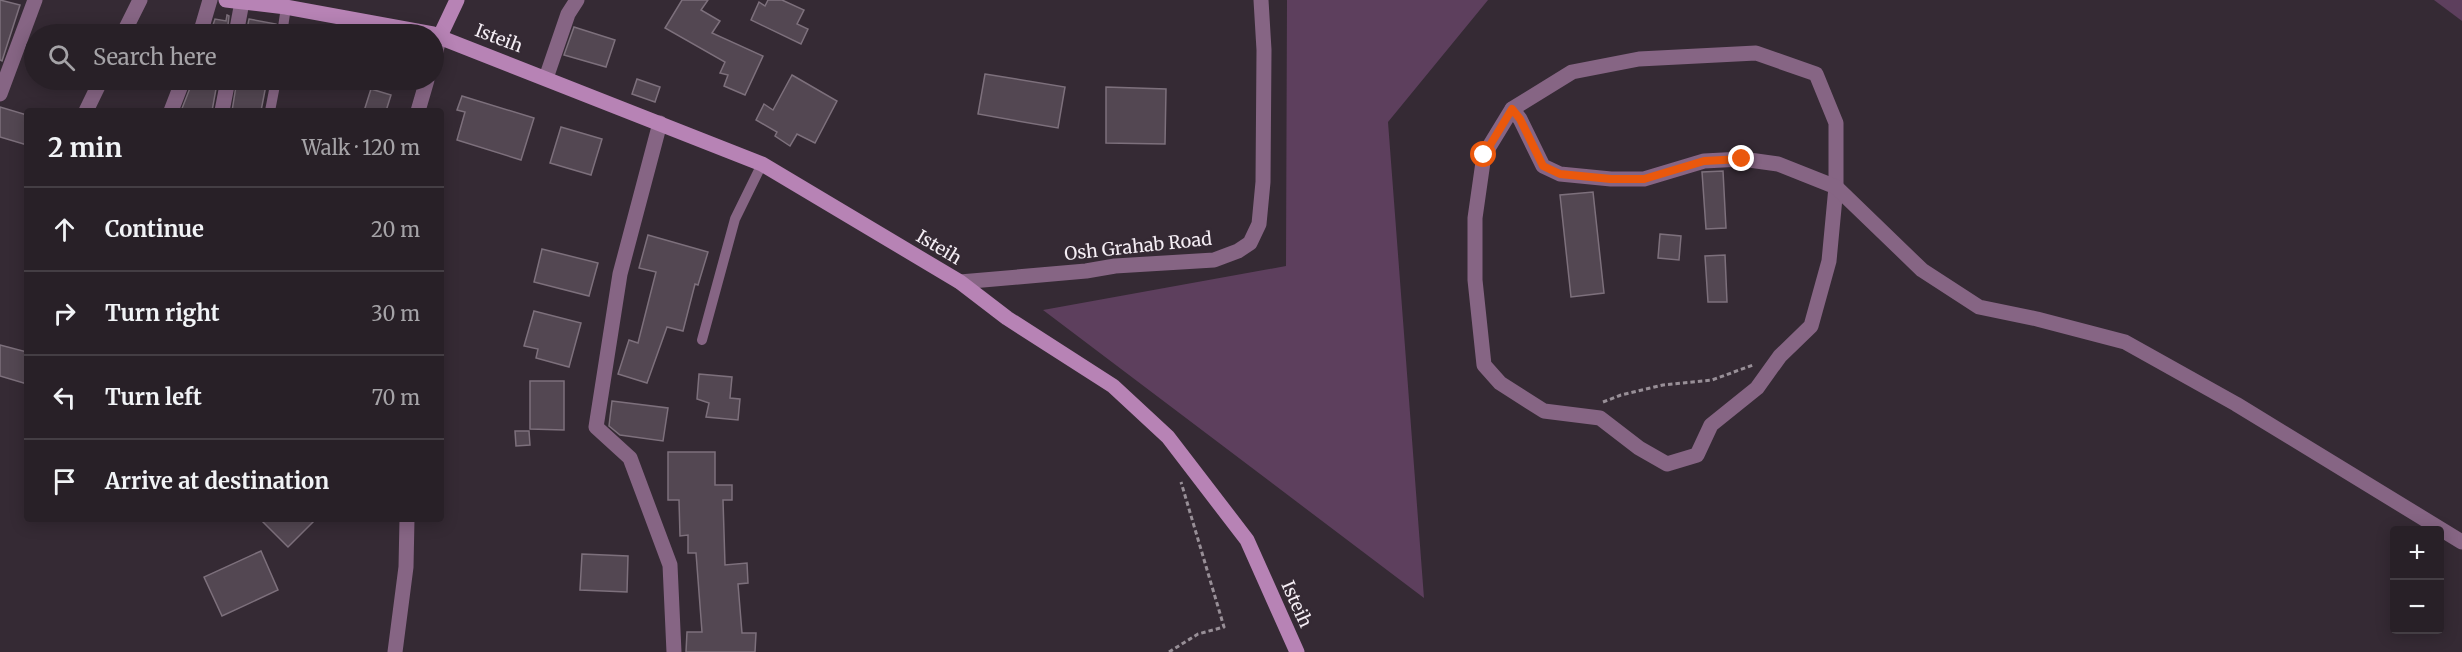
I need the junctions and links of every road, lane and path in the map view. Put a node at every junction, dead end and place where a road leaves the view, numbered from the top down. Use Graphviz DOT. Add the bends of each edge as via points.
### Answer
graph roads {
  1 [pos="35,0"];
  2 [pos="140,0"];
  3 [pos="210,0"];
  4 [pos="226,0"];
  5 [pos="457,0"];
  6 [pos="577,0"];
  7 [pos="1261,0"];
  8 [pos="243,2"];
  9 [pos="286,7"];
  10 [pos="26,24"];
  11 [pos="128,24"];
  12 [pos="203,24"];
  13 [pos="238,24"];
  14 [pos="283,24"];
  15 [pos="377,24"];
  16 [pos="443,24"];
  17 [pos="24,30"];
  18 [pos="444,38"];
  19 [pos="546,78"];
  20 [pos="96,90"];
  21 [pos="179,90"];
  22 [pos="226,90"];
  23 [pos="274,90"];
  24 [pos="424,90"];
  25 [pos="0,94"];
  26 [pos="87,108"];
  27 [pos="172,108"];
  28 [pos="223,108"];
  29 [pos="271,108"];
  30 [pos="419,108"];
  31 [pos="1512,109"];
  32 [pos="660,123"];
  33 [pos="762,164"];
  34 [pos="1836,187"];
  35 [pos="960,282"];
  36 [pos="702,340"];
  37 [pos="1780,356"];
  38 [pos="1601,404"];
  39 [pos="1181,482"];
  40 [pos="407,522"];
  41 [pos="2462,542"];
  42 [pos="395,652"];
  43 [pos="674,652"];
  44 [pos="1169,652"];
  45 [pos="1297,652"];
  1 -- 10 [label="street"];
  2 -- 11 [label="street"];
  3 -- 12 [label="street"];
  4 -- 8 [label="street, Isteih"];
  5 -- 16 [label="street"];
  6 -- 19 [label="street" via="568,14"];
  7 -- 35 [label="street, Osh Grahab Road" via="1263,182 1259,224 1250,243 1214,260"];
  8 -- 9 [label="street, Isteih"];
  8 -- 13 [label="street"];
  9 -- 14 [label="lane"];
  9 -- 15 [label="street, Isteih"];
  17 -- 25 [label="street"];
  18 -- 19 [label="street, Isteih"];
  19 -- 32 [label="street, Isteih"];
  20 -- 26 [label="street"];
  21 -- 27 [label="street"];
  22 -- 28 [label="street"];
  23 -- 29 [label="lane"];
  24 -- 30 [label="street"];
  31 -- 34 [label="street" via="1543,166 1560,174 1644,179 1704,161 1742,159 1778,164"];
  31 -- 34 [label="street" via="1572,72 1639,59 1756,53 1816,74 1836,123"];
  31 -- 37 [label="street" via="1484,155 1475,218 1475,280 1484,365 1500,383 1544,411 1600,418 1667,464 1697,454 1711,425 1757,388"];
  32 -- 33 [label="street, Isteih"];
  32 -- 43 [label="street" via="620,274 596,427 630,458 670,565"];
  33 -- 35 [label="street, Isteih"];
  33 -- 36 [label="lane" via="735,219"];
  34 -- 37 [label="street" via="1829,261 1810,326"];
  34 -- 41 [label="street" via="1922,270 1979,307 2125,342 2236,404"];
  35 -- 45 [label="street, Isteih" via="1007,318 1113,386 1168,437 1247,540"];
  37 -- 38 [label="path" via="1712,380 1663,385"];
  39 -- 44 [label="path" via="1224,627 1198,634"];
  40 -- 42 [label="street" via="406,567"];
}
